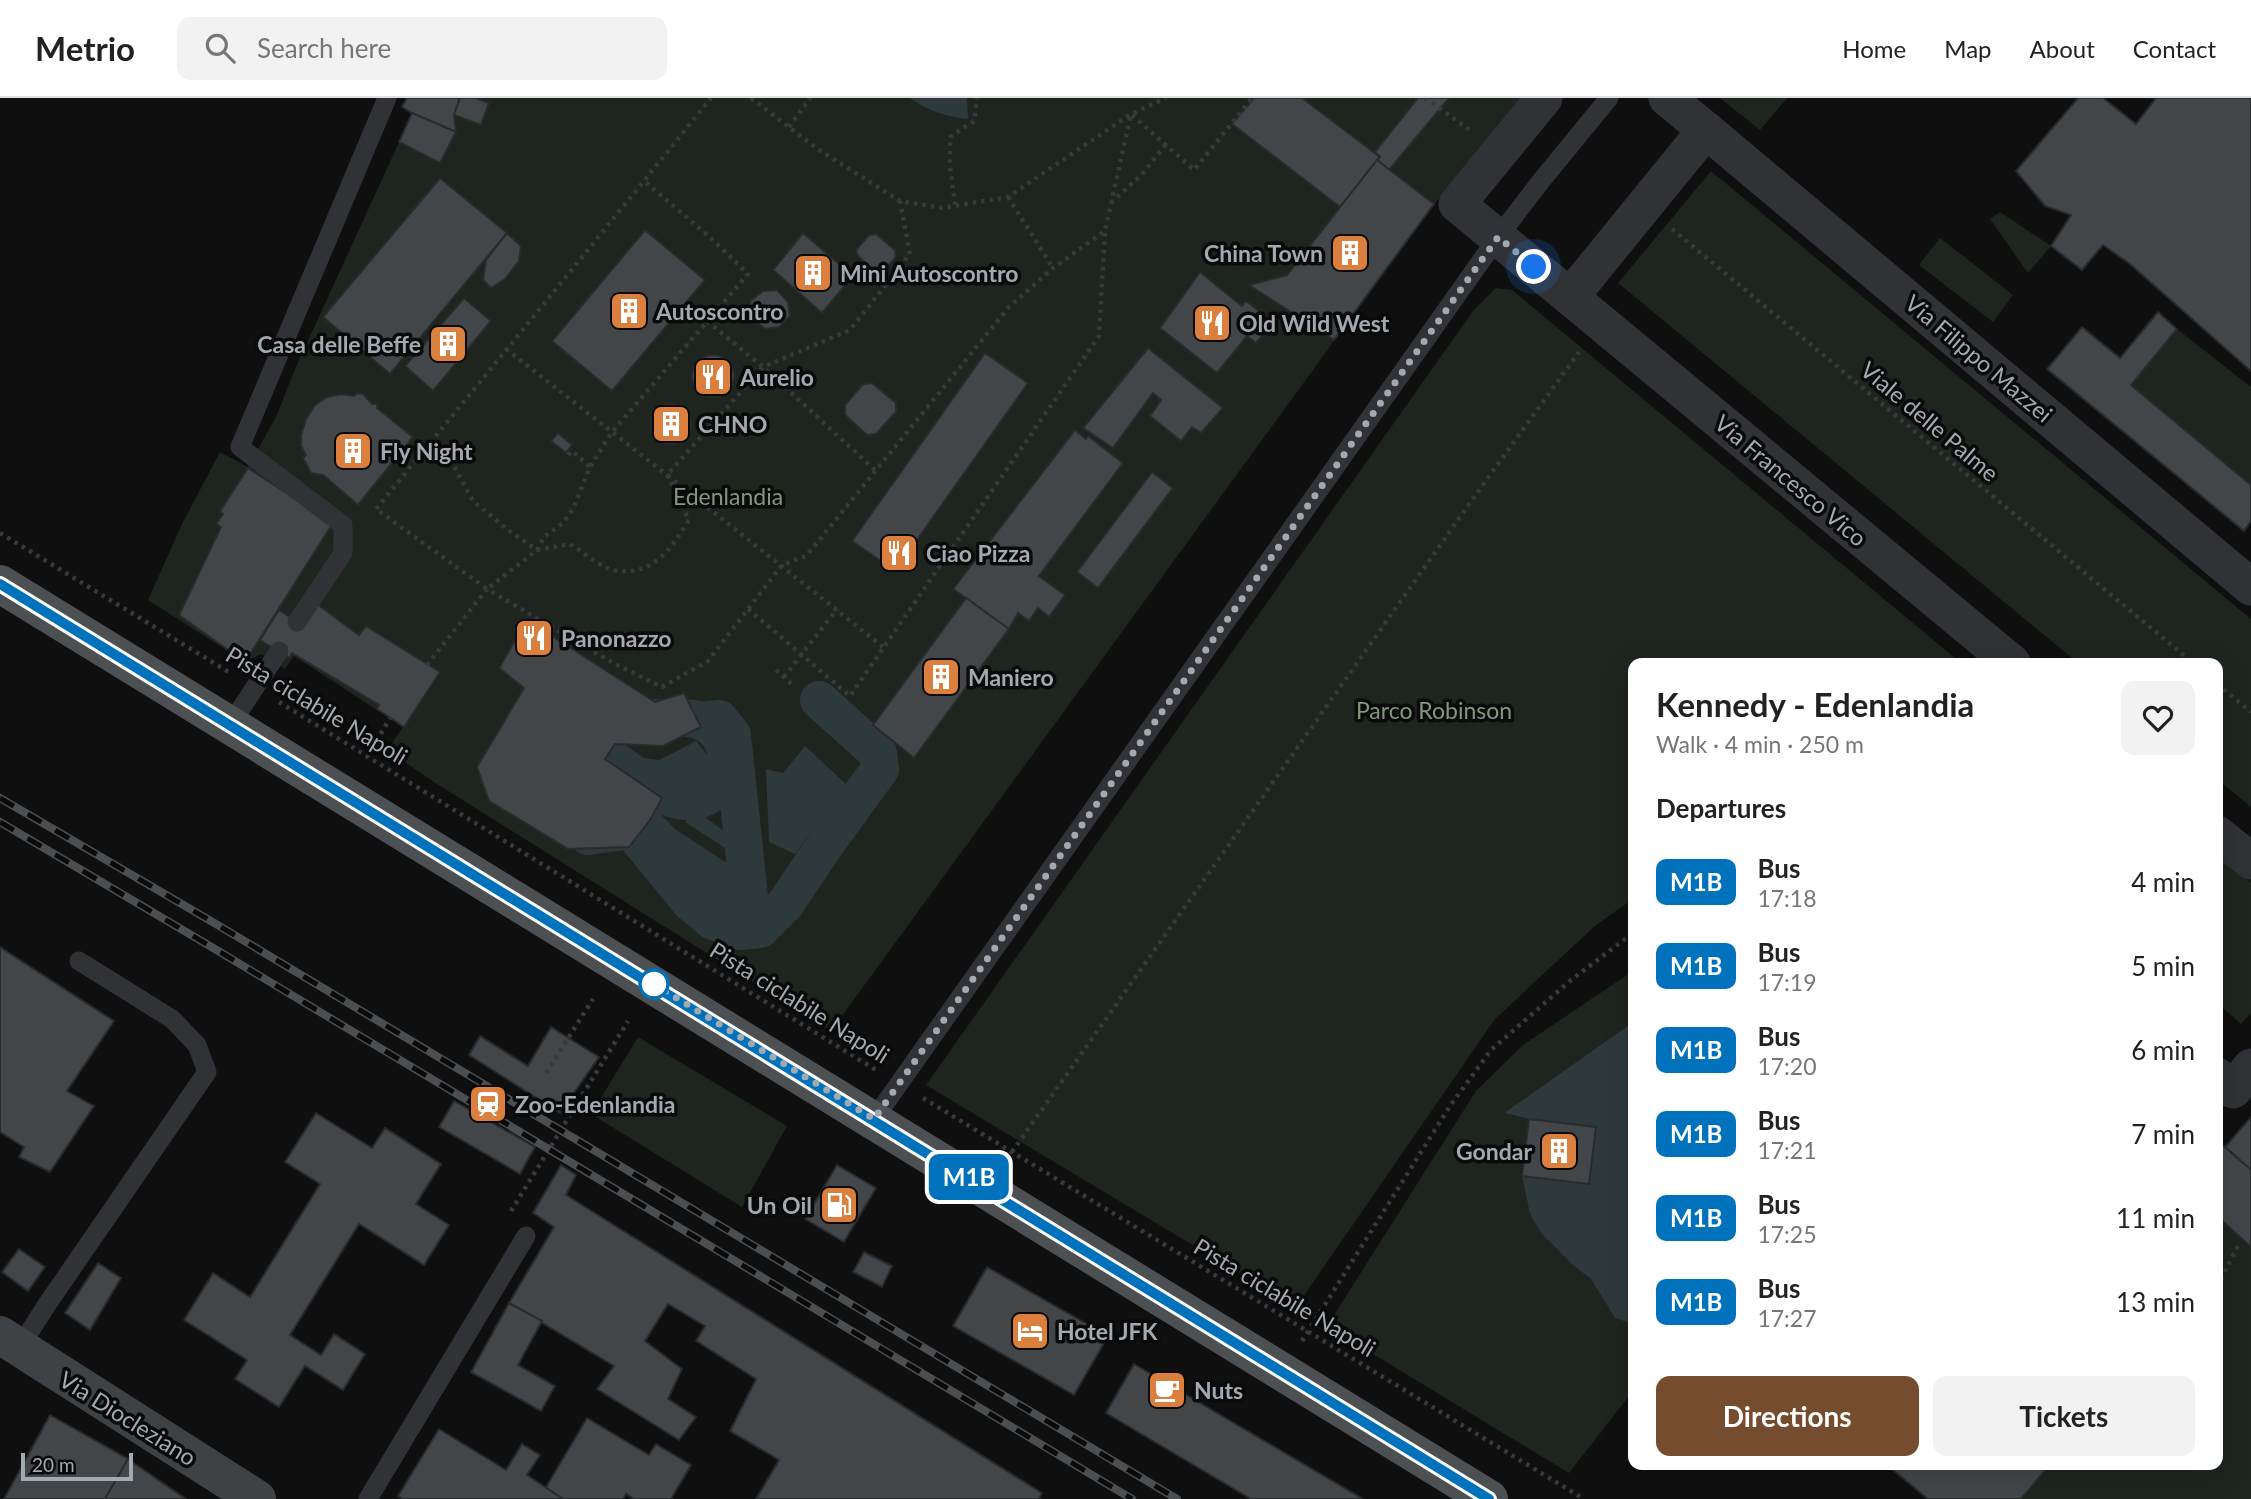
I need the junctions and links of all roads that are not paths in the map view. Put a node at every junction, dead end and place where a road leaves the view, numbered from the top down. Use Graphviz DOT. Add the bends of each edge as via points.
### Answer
graph roads {
  1 [pos="387,98"];
  2 [pos="1544,98"];
  3 [pos="1609,98"];
  4 [pos="1667,98"];
  5 [pos="1706,130"];
  6 [pos="1498,237"];
  7 [pos="1570,297"];
  8 [pos="0,584"];
  9 [pos="2251,587"];
  10 [pos="297,622"];
  11 [pos="279,652"];
  12 [pos="2005,658"];
  13 [pos="230,724"];
  14 [pos="2223,839"];
  15 [pos="2251,861"];
  16 [pos="79,961"];
  17 [pos="2251,1067"];
  18 [pos="2223,1082"];
  19 [pos="874,1119"];
  20 [pos="526,1236"];
  21 [pos="10,1342"];
  22 [pos="257,1499"];
  23 [pos="368,1499"];
  24 [pos="1489,1499"];
  1 -- 10 [label="lane" via="240,447 343,525 342,552"];
  2 -- 6 [label="street, Via Francesco Vico" via="1457,204"];
  3 -- 6 [label="lane"];
  4 -- 5 [label="street, Via Filippo Mazzei"];
  5 -- 7 [label="street"];
  5 -- 9 [label="street, Via Filippo Mazzei"];
  6 -- 7 [label="street, Via Francesco Vico"];
  6 -- 19 [label="lane"];
  7 -- 12 [label="street, Via Francesco Vico"];
  8 -- 13 [label="main road"];
  11 -- 13 [label="lane"];
  13 -- 19 [label="main road"];
  14 -- 15 [label="street"];
  16 -- 21 [label="lane" via="172,1019 197,1045 207,1072 48,1303"];
  17 -- 18 [label="street" via="2232,1090"];
  19 -- 24 [label="main road"];
  20 -- 23 [label="lane"];
  21 -- 22 [label="street, Via Diocleziano"];
}
